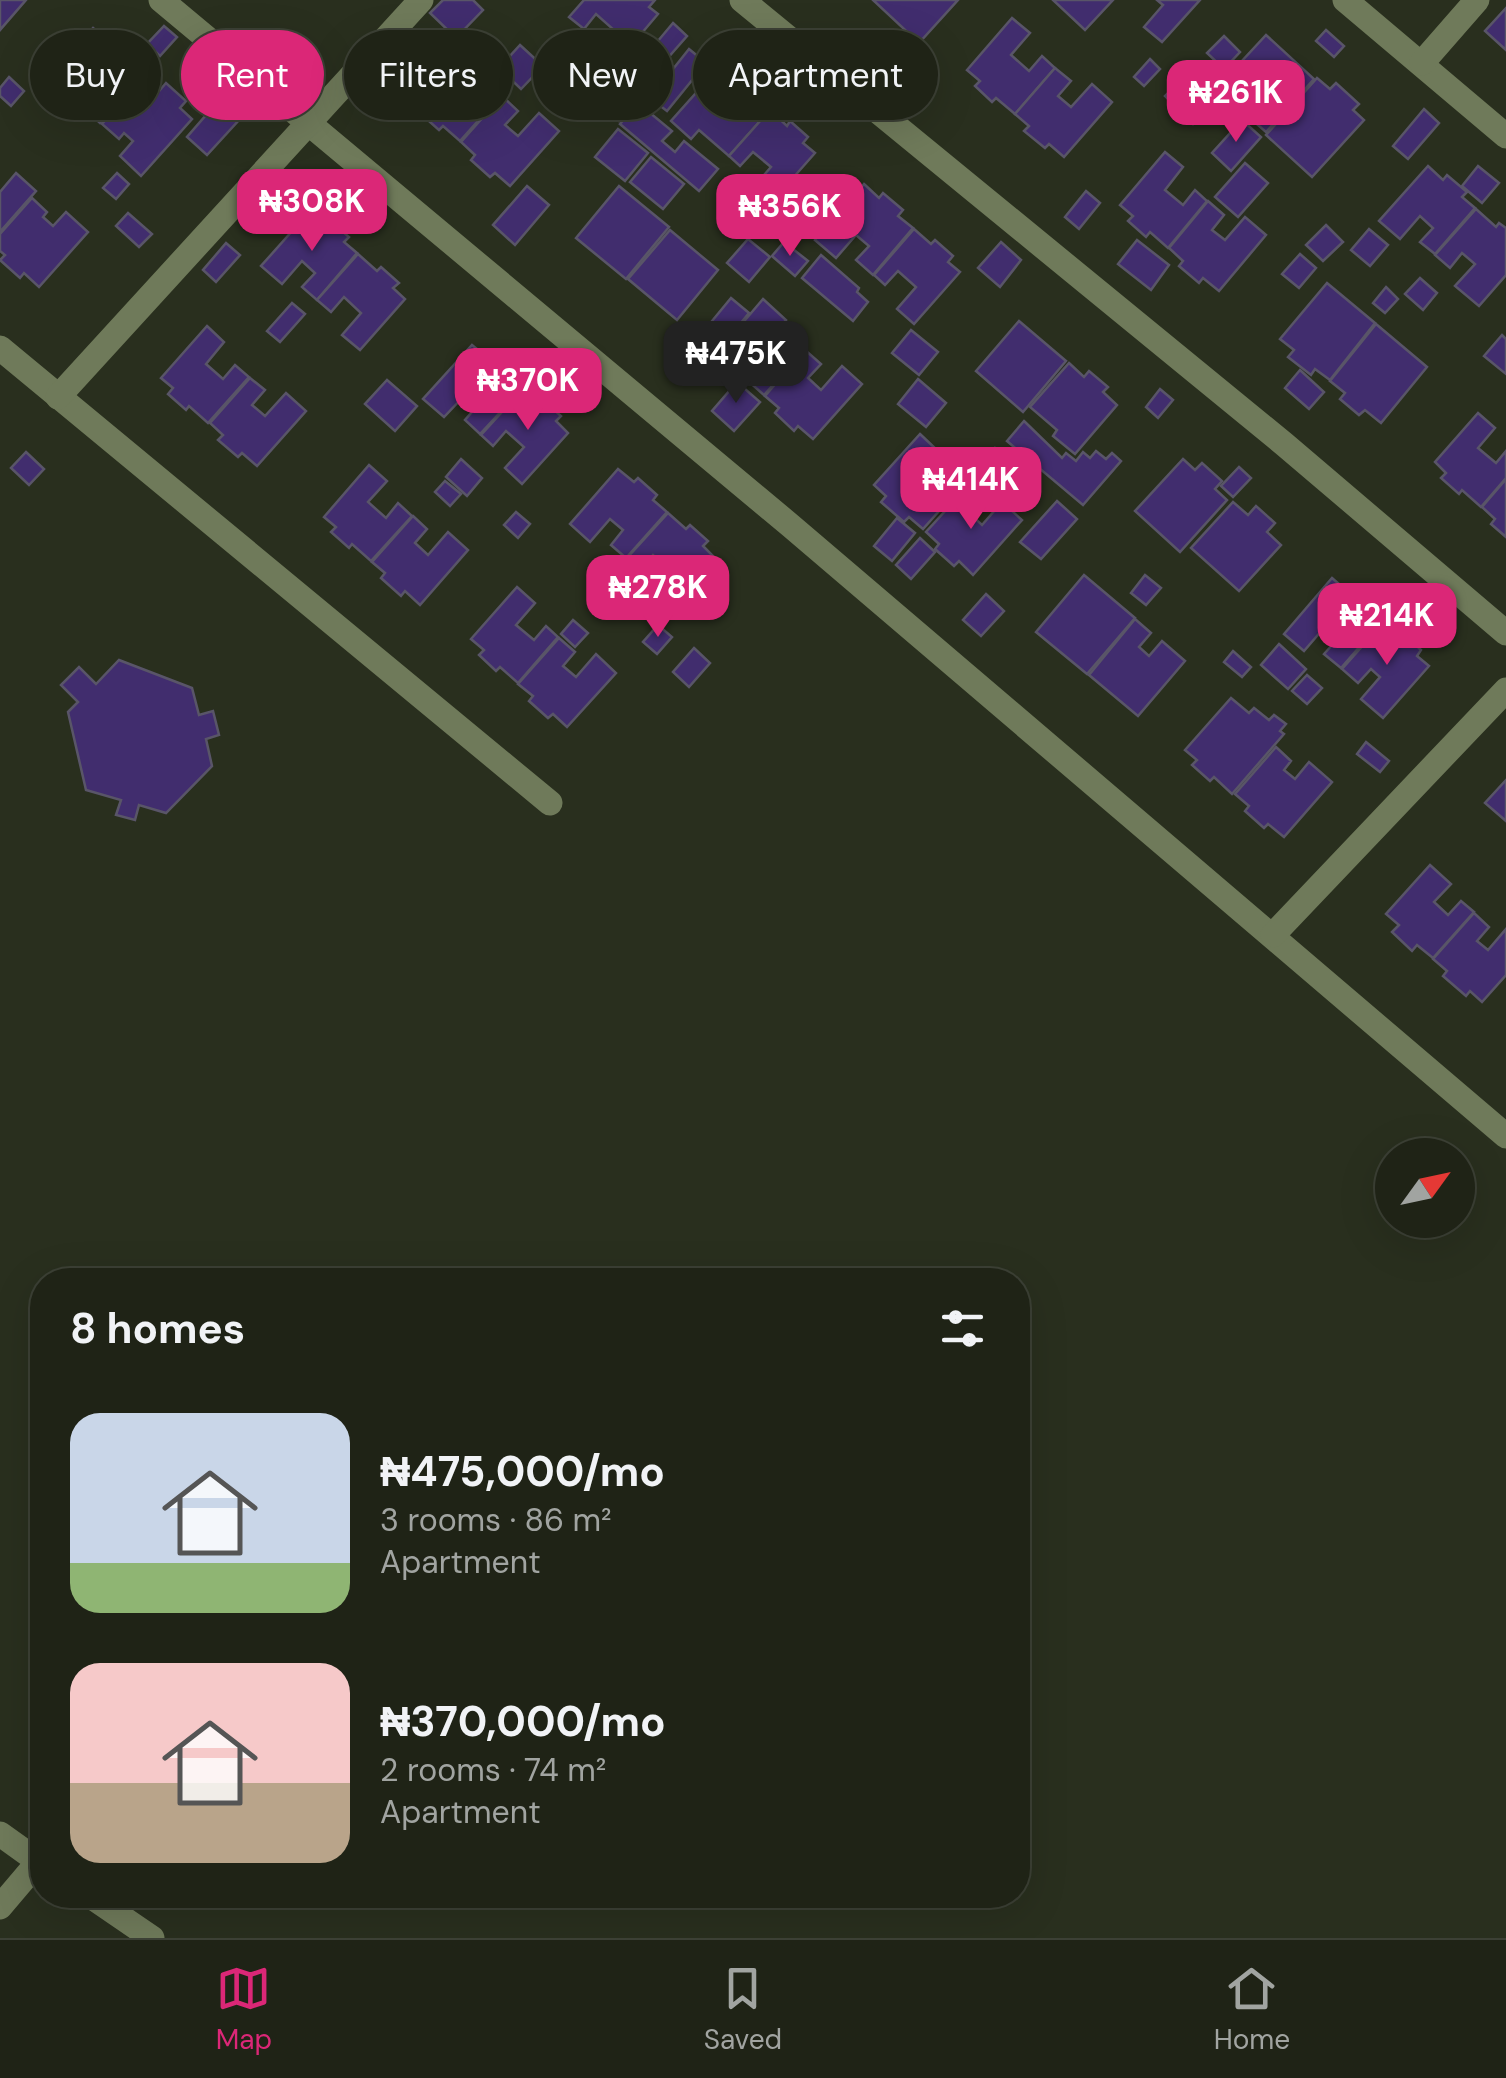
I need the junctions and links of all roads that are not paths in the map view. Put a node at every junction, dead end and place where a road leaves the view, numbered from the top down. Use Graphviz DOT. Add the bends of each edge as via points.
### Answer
graph roads {
  1 [pos="161,0"];
  2 [pos="421,0"];
  3 [pos="742,0"];
  4 [pos="1346,0"];
  5 [pos="1477,0"];
  6 [pos="1422,63"];
  7 [pos="309,124"];
  8 [pos="1506,136"];
  9 [pos="0,348"];
  10 [pos="58,397"];
  11 [pos="1506,633"];
  12 [pos="1506,690"];
  13 [pos="550,803"];
  14 [pos="1273,935"];
  15 [pos="1506,1136"];
  16 [pos="0,1834"];
  17 [pos="30,1854"];
  18 [pos="30,1874"];
  19 [pos="0,1907"];
  20 [pos="108,1908"];
  21 [pos="152,1938"];
  1 -- 7 [label="street"];
  2 -- 7 [label="street"];
  3 -- 11 [label="street"];
  4 -- 6 [label="street"];
  5 -- 6 [label="street"];
  6 -- 8 [label="street"];
  7 -- 10 [label="street"];
  7 -- 14 [label="street"];
  9 -- 10 [label="street"];
  10 -- 13 [label="street"];
  12 -- 14 [label="street"];
  14 -- 15 [label="street"];
  16 -- 17 [label="street"];
  18 -- 19 [label="street"];
  20 -- 21 [label="street"];
}
